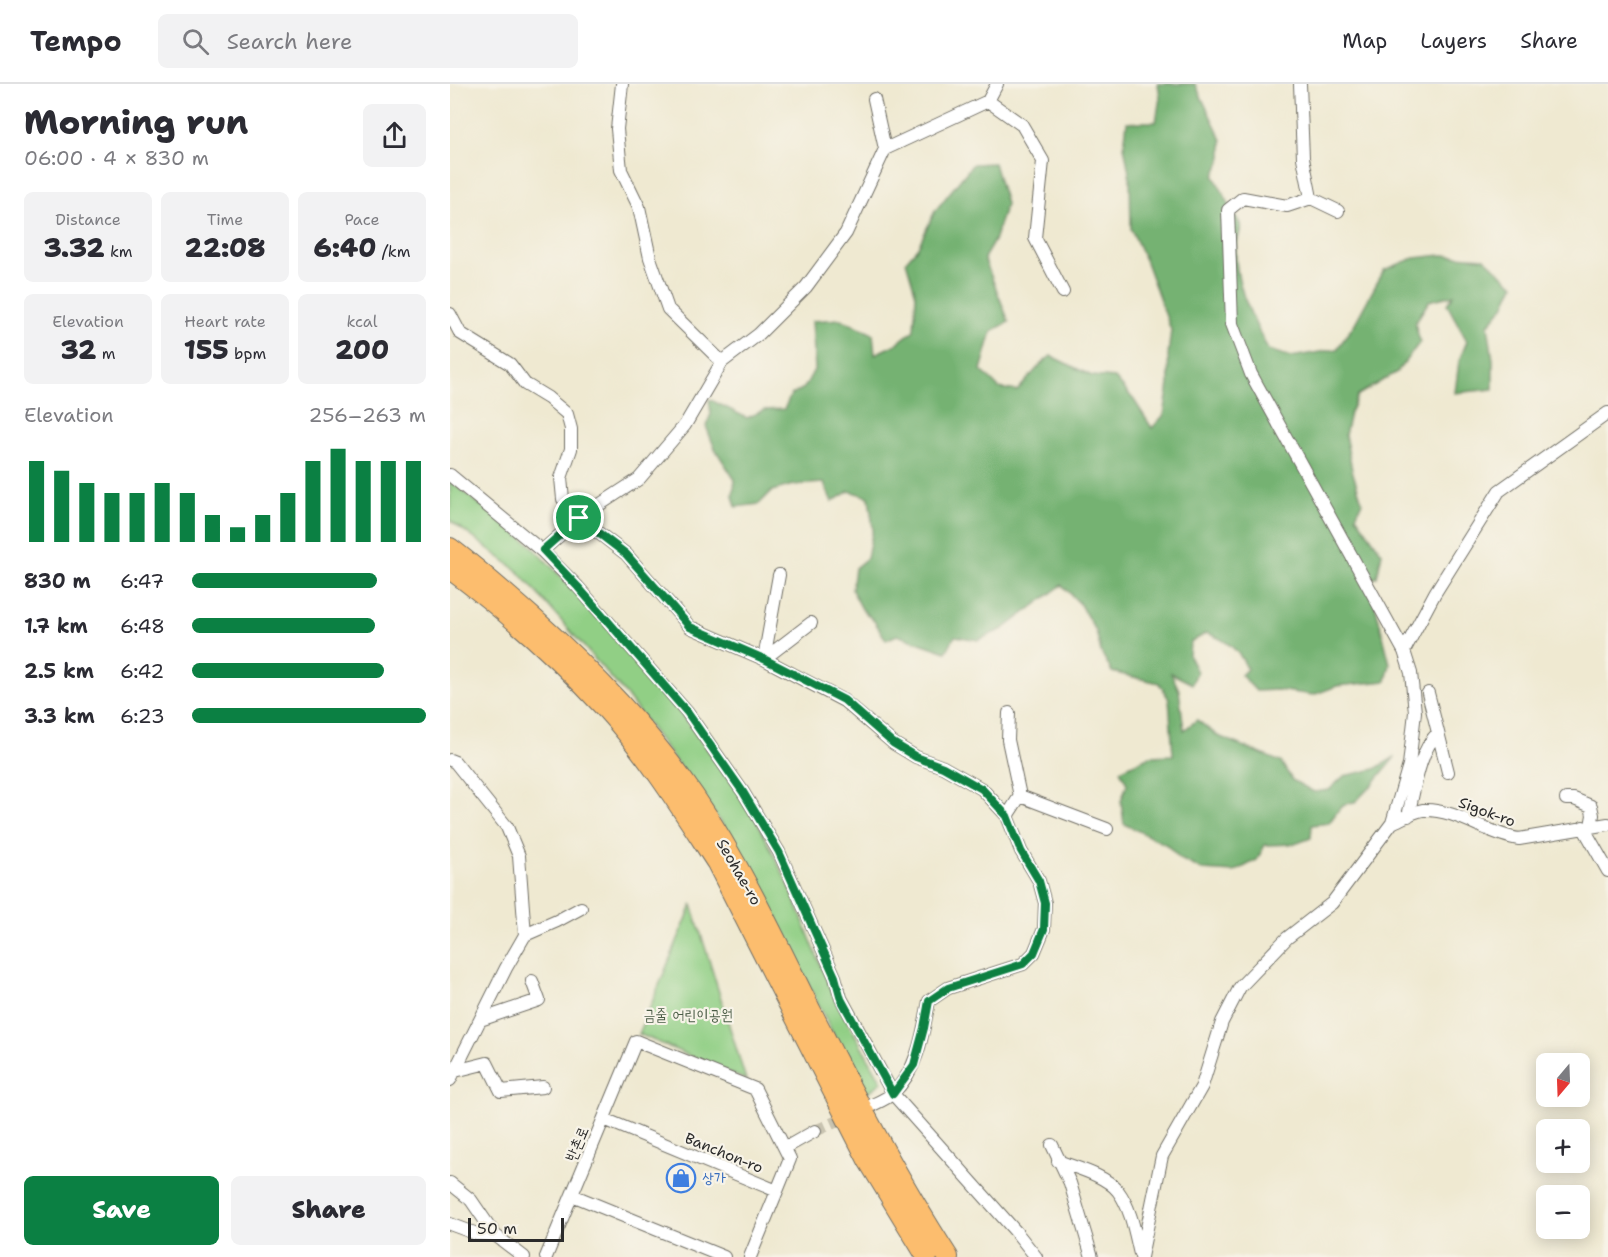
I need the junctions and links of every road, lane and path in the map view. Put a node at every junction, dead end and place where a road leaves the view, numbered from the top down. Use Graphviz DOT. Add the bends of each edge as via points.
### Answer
graph roads {
  1 [pos="622,84"];
  2 [pos="997,84"];
  3 [pos="1300,84"];
  4 [pos="874,99"];
  5 [pos="988,101"];
  6 [pos="885,149"];
  7 [pos="1311,198"];
  8 [pos="1338,212"];
  9 [pos="1063,292"];
  10 [pos="450,314"];
  11 [pos="722,362"];
  12 [pos="1608,413"];
  13 [pos="450,475"];
  14 [pos="579,518"];
  15 [pos="450,543"];
  16 [pos="450,548"];
  17 [pos="543,550"];
  18 [pos="450,569"];
  19 [pos="779,575"];
  20 [pos="450,583"];
  21 [pos="500,588"];
  22 [pos="811,623"];
  23 [pos="543,646"];
  24 [pos="1404,651"];
  25 [pos="764,659"];
  26 [pos="1428,693"];
  27 [pos="1009,713"];
  28 [pos="1438,733"];
  29 [pos="450,760"];
  30 [pos="1448,772"];
  31 [pos="1020,796"];
  32 [pos="1566,799"];
  33 [pos="1007,816"];
  34 [pos="1408,816"];
  35 [pos="1392,823"];
  36 [pos="1608,824"];
  37 [pos="1587,826"];
  38 [pos="1107,829"];
  39 [pos="1608,871"];
  40 [pos="581,908"];
  41 [pos="525,934"];
  42 [pos="532,981"];
  43 [pos="480,1020"];
  44 [pos="452,1073"];
  45 [pos="543,1087"];
  46 [pos="893,1094"];
  47 [pos="868,1107"];
  48 [pos="604,1119"];
  49 [pos="815,1131"];
  50 [pos="1052,1145"];
  51 [pos="785,1148"];
  52 [pos="1058,1161"];
  53 [pos="450,1183"];
  54 [pos="777,1191"];
  55 [pos="572,1195"];
  56 [pos="450,1224"];
  57 [pos="495,1235"];
  58 [pos="524,1257"];
  59 [pos="546,1257"];
  60 [pos="724,1257"];
  61 [pos="750,1257"];
  62 [pos="927,1257"];
  63 [pos="948,1257"];
  64 [pos="1036,1257"];
  65 [pos="1092,1257"];
  66 [pos="1141,1257"];
  1 -- 11 [label="street" via="617,129 621,170 639,207 650,258 668,309"];
  2 -- 5 [label="street"];
  3 -- 7 [label="street" via="1303,158"];
  4 -- 6 [label="street"];
  5 -- 6 [label="street"];
  5 -- 9 [label="street" via="1022,125 1043,161 1035,238"];
  6 -- 11 [label="street" via="846,233 806,287 759,334"];
  7 -- 8 [label="street"];
  7 -- 24 [label="street" via="1287,206 1243,198 1228,210 1232,324 1251,374"];
  10 -- 14 [label="street" via="460,333 510,364 525,384 567,414 571,449 561,478 563,499"];
  11 -- 14 [label="street" via="685,425 639,479"];
  12 -- 24 [label="street" via="1499,491"];
  13 -- 17 [label="street"];
  14 -- 17 [label="street"];
  14 -- 25 [label="street" via="626,554 690,627"];
  15 -- 21 [label="highway"];
  16 -- 21 [label="highway, Seohae-ro"];
  17 -- 46 [label="street" via="687,712 743,792 779,852 835,977 841,999"];
  18 -- 23 [label="highway, Seohae-ro"];
  19 -- 25 [label="street"];
  20 -- 23 [label="highway"];
  21 -- 63 [label="highway, Seohae-ro" via="633,715 694,797 770,927 880,1145"];
  22 -- 25 [label="street"];
  23 -- 62 [label="highway, Seohae-ro" via="621,727 717,864 868,1160"];
  24 -- 35 [label="street" via="1415,712 1409,765"];
  25 -- 33 [label="street" via="844,700 893,743 916,757 982,789"];
  26 -- 28 [label="street"];
  27 -- 31 [label="street" via="1008,740"];
  28 -- 30 [label="street"];
  28 -- 34 [label="street" via="1423,758"];
  29 -- 41 [label="street" via="507,827 519,856"];
  31 -- 33 [label="street"];
  31 -- 38 [label="street"];
  32 -- 37 [label="street" via="1592,806 1593,815"];
  33 -- 46 [label="street" via="1039,881 1045,903 1044,929 1034,953 1023,964 948,988 929,1001 914,1065"];
  34 -- 35 [label="street, Sigok-ro"];
  34 -- 37 [label="street, Sigok-ro" via="1422,810 1453,815 1504,837 1519,839"];
  35 -- 66 [label="street" via="1332,903 1287,938 1240,987 1222,1022 1202,1086 1162,1156"];
  36 -- 37 [label="street, Sigok-ro"];
  37 -- 39 [label="street"];
  40 -- 41 [label="street"];
  41 -- 43 [label="street"];
  42 -- 43 [label="street" via="540,1000"];
  43 -- 44 [label="street"];
  44 -- 45 [label="street" via="487,1063 501,1092"];
  46 -- 47 [label="street"];
  46 -- 64 [label="street"];
  48 -- 51 [label="street, 반촌로" via="636,1041 755,1089"];
  48 -- 54 [label="street, Banchon-ro"];
  48 -- 55 [label="street, 반촌로"];
  49 -- 51 [label="street"];
  50 -- 52 [label="street"];
  51 -- 54 [label="street, Banchon-ro" via="790,1159"];
  52 -- 65 [label="street" via="1070,1183"];
  52 -- 66 [label="street" via="1104,1180 1117,1190 1131,1219"];
  53 -- 57 [label="street" via="471,1200"];
  54 -- 61 [label="street"];
  55 -- 59 [label="street, 반촌로"];
  55 -- 60 [label="street"];
  56 -- 57 [label="street"];
  57 -- 58 [label="street"];
}
